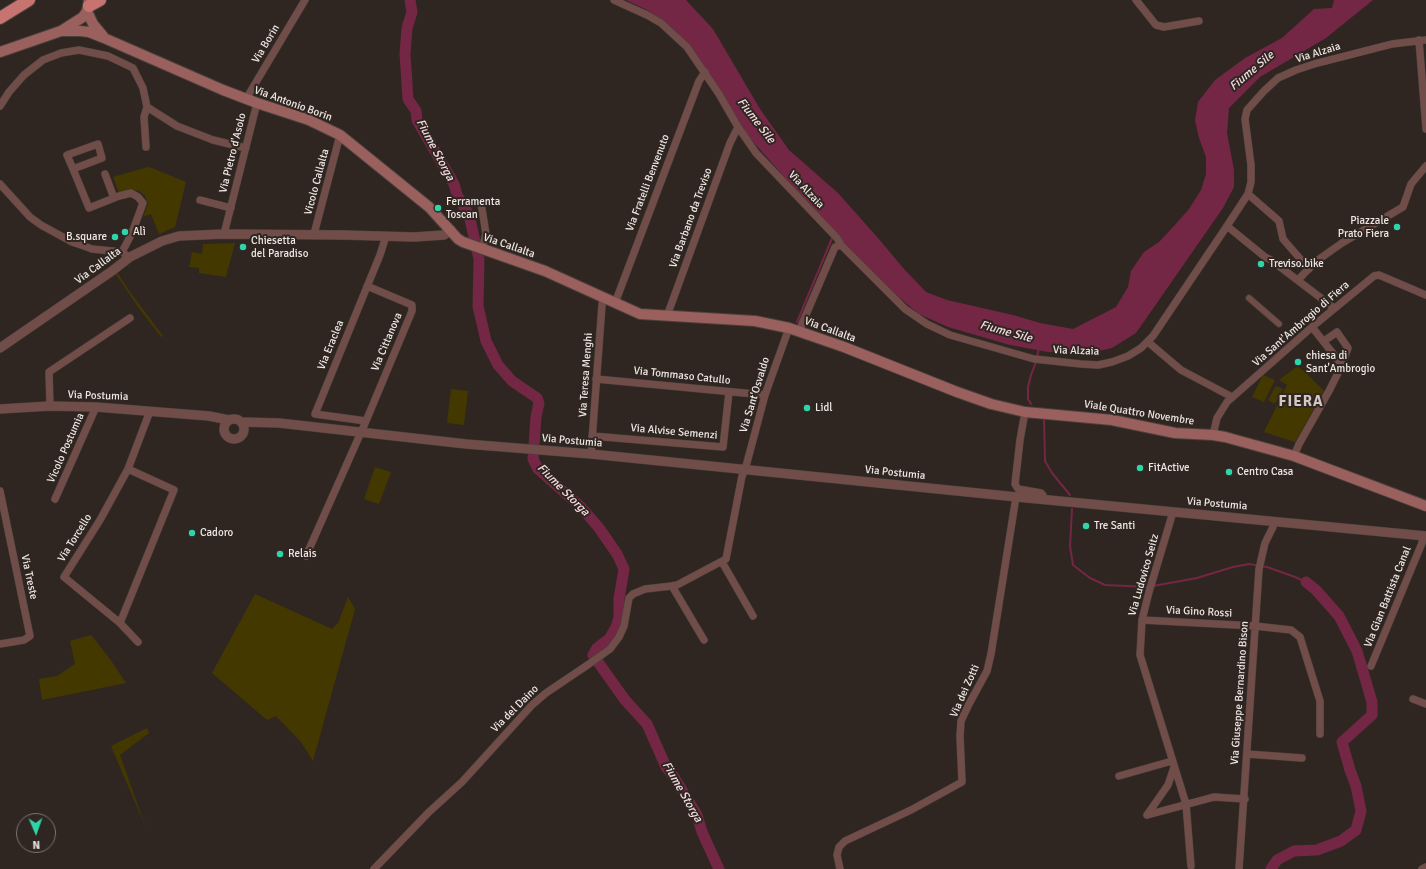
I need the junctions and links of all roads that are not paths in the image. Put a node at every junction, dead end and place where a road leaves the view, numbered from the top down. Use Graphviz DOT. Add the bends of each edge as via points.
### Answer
graph roads {
  1 [pos="29,0"];
  2 [pos="100,0"];
  3 [pos="306,0"];
  4 [pos="614,0"];
  5 [pos="1136,0"];
  6 [pos="89,6"];
  7 [pos="0,18"];
  8 [pos="1199,21"];
  9 [pos="61,31"];
  10 [pos="104,38"];
  11 [pos="1422,40"];
  12 [pos="0,52"];
  13 [pos="705,72"];
  14 [pos="246,99"];
  15 [pos="257,103"];
  16 [pos="0,106"];
  17 [pos="147,107"];
  18 [pos="738,127"];
  19 [pos="1426,129"];
  20 [pos="340,135"];
  21 [pos="146,147"];
  22 [pos="246,148"];
  23 [pos="1426,166"];
  24 [pos="73,169"];
  25 [pos="105,174"];
  26 [pos="0,184"];
  27 [pos="1248,194"];
  28 [pos="114,198"];
  29 [pos="200,200"];
  30 [pos="481,203"];
  31 [pos="231,208"];
  32 [pos="1227,226"];
  33 [pos="451,230"];
  34 [pos="224,234"];
  35 [pos="314,234"];
  36 [pos="386,236"];
  37 [pos="841,245"];
  38 [pos="482,249"];
  39 [pos="126,255"];
  40 [pos="1309,269"];
  41 [pos="1298,280"];
  42 [pos="366,286"];
  43 [pos="1426,296"];
  44 [pos="603,298"];
  45 [pos="1249,298"];
  46 [pos="615,303"];
  47 [pos="1334,308"];
  48 [pos="667,316"];
  49 [pos="130,318"];
  50 [pos="1279,324"];
  51 [pos="1312,327"];
  52 [pos="789,328"];
  53 [pos="799,331"];
  54 [pos="1324,341"];
  55 [pos="1148,342"];
  56 [pos="0,348"];
  57 [pos="1342,365"];
  58 [pos="596,379"];
  59 [pos="728,392"];
  60 [pos="765,395"];
  61 [pos="1232,397"];
  62 [pos="50,406"];
  63 [pos="96,406"];
  64 [pos="0,409"];
  65 [pos="150,411"];
  66 [pos="1026,412"];
  67 [pos="196,415"];
  68 [pos="228,420"];
  69 [pos="366,421"];
  70 [pos="241,422"];
  71 [pos="269,423"];
  72 [pos="243,431"];
  73 [pos="361,431"];
  74 [pos="224,432"];
  75 [pos="1213,435"];
  76 [pos="592,436"];
  77 [pos="591,454"];
  78 [pos="1294,456"];
  79 [pos="128,469"];
  80 [pos="745,470"];
  81 [pos="0,491"];
  82 [pos="1016,497"];
  83 [pos="55,499"];
  84 [pos="1043,499"];
  85 [pos="1426,506"];
  86 [pos="1173,512"];
  87 [pos="1274,520"];
  88 [pos="1424,535"];
  89 [pos="306,556"];
  90 [pos="726,557"];
  91 [pos="672,586"];
  92 [pos="754,616"];
  93 [pos="1142,620"];
  94 [pos="120,623"];
  95 [pos="1255,626"];
  96 [pos="704,640"];
  97 [pos="138,642"];
  98 [pos="0,644"];
  99 [pos="1371,666"];
  100 [pos="1413,699"];
  101 [pos="1426,704"];
  102 [pos="1320,734"];
  103 [pos="1247,754"];
  104 [pos="1302,758"];
  105 [pos="1173,764"];
  106 [pos="1119,776"];
  107 [pos="1244,799"];
  108 [pos="1186,804"];
  109 [pos="1191,866"];
  110 [pos="1426,867"];
  111 [pos="374,869"];
  112 [pos="840,869"];
  113 [pos="1240,869"];
  114 [pos="1422,869"];
  1 -- 7 [label="highway"];
  2 -- 6 [label="highway"];
  3 -- 14 [label="street, Via Borin"];
  4 -- 13 [label="street, Via Alzaia" via="661,23 687,47"];
  5 -- 8 [label="street" via="1156,25 1164,27"];
  6 -- 9 [label="main road" via="83,17"];
  6 -- 10 [label="main road" via="93,24"];
  9 -- 10 [label="main road, Via Antonio Borin" via="88,32"];
  9 -- 12 [label="main road"];
  10 -- 14 [label="main road, Via Antonio Borin"];
  11 -- 19 [label="street"];
  11 -- 27 [label="street, Via Alzaia" via="1392,44 1314,64 1278,78 1247,110 1245,119 1251,165"];
  13 -- 18 [label="street, Via Alzaia"];
  13 -- 46 [label="street, Via Fratelli Benvenuto" via="699,81"];
  14 -- 15 [label="main road, Via Antonio Borin"];
  15 -- 20 [label="main road, Via Antonio Borin" via="309,120"];
  15 -- 22 [label="street, Via Pietro d'Asolo"];
  16 -- 17 [label="street" via="24,75 43,60 60,53 79,50 108,56 133,68"];
  17 -- 21 [label="street" via="144,117"];
  17 -- 22 [label="street" via="177,126 213,140"];
  18 -- 37 [label="street, Via Alzaia" via="756,153"];
  18 -- 48 [label="street, Via Barbano da Treviso"];
  20 -- 33 [label="main road, Via Antonio Borin" via="429,207"];
  20 -- 35 [label="street, Vicolo Callalta"];
  22 -- 31 [label="street, Via Pietro d'Asolo"];
  23 -- 40 [label="street" via="1411,184 1402,207 1342,243"];
  24 -- 24 [label="street" via="67,156 98,144 102,158"];
  24 -- 28 [label="street" via="89,208"];
  25 -- 28 [label="street"];
  26 -- 39 [label="street" via="30,217 60,236 92,249"];
  27 -- 32 [label="street, Via Alzaia"];
  27 -- 40 [label="street" via="1279,221 1283,240"];
  28 -- 39 [label="street" via="131,194 138,196 143,203"];
  29 -- 31 [label="street, Via Pietro d'Asolo"];
  30 -- 38 [label="street" via="486,234"];
  31 -- 34 [label="street, Via Pietro d'Asolo"];
  32 -- 41 [label="street"];
  32 -- 55 [label="street, Via Alzaia"];
  33 -- 36 [label="street, Via Callalta" via="438,236"];
  33 -- 38 [label="main road, Via Callalta" via="458,239"];
  34 -- 35 [label="street, Via Callalta"];
  34 -- 39 [label="street, Via Callalta" via="179,236"];
  35 -- 36 [label="street, Via Callalta"];
  36 -- 42 [label="street, Via Eraclea"];
  37 -- 53 [label="street" via="835,247"];
  37 -- 55 [label="street, Via Alzaia" via="905,309 950,335 1037,360 1082,364 1112,362 1128,356"];
  38 -- 44 [label="main road, Via Callalta" via="545,271"];
  39 -- 56 [label="street, Via Callalta" via="112,271"];
  40 -- 41 [label="street"];
  41 -- 47 [label="street"];
  42 -- 69 [label="street, Via Cittanova" via="412,306"];
  42 -- 69 [label="street, Via Eraclea" via="315,414"];
  43 -- 47 [label="street, Via Sant'Ambrogio di Fiera" via="1379,275 1374,276"];
  44 -- 46 [label="main road, Via Callalta"];
  44 -- 58 [label="street, Via Teresa Menghi"];
  45 -- 50 [label="street"];
  46 -- 48 [label="main road, Via Callalta" via="640,314"];
  47 -- 51 [label="street, Via Sant'Ambrogio di Fiera"];
  48 -- 52 [label="main road, Via Callalta" via="754,320"];
  49 -- 62 [label="street" via="49,372"];
  51 -- 54 [label="street"];
  51 -- 61 [label="street, Via Sant'Ambrogio di Fiera"];
  52 -- 53 [label="main road, Via Callalta"];
  52 -- 60 [label="street, Via Sant'Osvaldo"];
  53 -- 66 [label="main road, Via Callalta" via="957,392 991,404"];
  54 -- 57 [label="street"];
  54 -- 57 [label="street" via="1337,332 1348,348"];
  55 -- 61 [label="street" via="1181,370"];
  57 -- 78 [label="street"];
  58 -- 59 [label="street, Via Tommaso Catullo"];
  58 -- 76 [label="street, Via Teresa Menghi"];
  59 -- 60 [label="street, Via Tommaso Catullo"];
  59 -- 76 [label="street, Via Alvise Semenzi" via="723,447"];
  60 -- 80 [label="street, Via Sant'Osvaldo"];
  61 -- 75 [label="street, Via Sant'Ambrogio di Fiera" via="1217,418"];
  62 -- 63 [label="street, Via Postumia"];
  62 -- 64 [label="street, Via Postumia"];
  63 -- 65 [label="street, Via Postumia"];
  63 -- 83 [label="street, Vicolo Postumia"];
  65 -- 67 [label="street, Via Postumia"];
  65 -- 79 [label="street, Via Torcello"];
  66 -- 75 [label="main road, Viale Quattro Novembre" via="1112,420 1175,433"];
  66 -- 84 [label="street" via="1015,484 1018,489 1041,493"];
  67 -- 68 [label="street, Via Postumia"];
  67 -- 74 [label="street, Via Postumia"];
  68 -- 70 [label="street, Via Postumia"];
  68 -- 74 [label="street" via="224,425"];
  69 -- 73 [label="street, Via Cittanova"];
  70 -- 71 [label="street, Via Postumia"];
  70 -- 72 [label="street"];
  71 -- 72 [label="street, Via Postumia"];
  71 -- 73 [label="street, Via Postumia"];
  72 -- 74 [label="street, Via Postumia" via="238,438 228,436"];
  73 -- 77 [label="street, Via Postumia" via="368,434"];
  73 -- 89 [label="street"];
  75 -- 78 [label="main road, Viale Quattro Novembre"];
  76 -- 77 [label="street, Via Teresa Menghi"];
  77 -- 80 [label="street, Via Postumia"];
  78 -- 85 [label="main road, Viale Quattro Novembre"];
  79 -- 94 [label="street" via="174,490"];
  79 -- 94 [label="street, Via Torcello" via="64,577"];
  80 -- 82 [label="street, Via Postumia"];
  80 -- 90 [label="street"];
  81 -- 98 [label="street, Via Treste" via="30,636 24,640"];
  82 -- 84 [label="street, Via Postumia"];
  82 -- 112 [label="street, Via dei Zotti" via="990,660 987,671 961,721 962,782 911,810 845,841 839,847 837,855"];
  84 -- 86 [label="street, Via Postumia"];
  86 -- 87 [label="street, Via Postumia"];
  86 -- 93 [label="street, Via Ludovico Seitz"];
  87 -- 88 [label="street, Via Postumia"];
  87 -- 95 [label="street, Via Giuseppe Bernardino Bison" via="1260,566"];
  88 -- 99 [label="street, Via Gian Battista Canal"];
  90 -- 91 [label="street, Via del Daino"];
  90 -- 92 [label="street"];
  91 -- 96 [label="street"];
  91 -- 111 [label="street, Via del Daino" via="645,589 633,594 629,598 624,626 610,649 532,705 462,782"];
  93 -- 95 [label="street, Via Gino Rossi"];
  93 -- 105 [label="street, Via Ludovico Seitz" via="1140,655"];
  94 -- 97 [label="street, Via Torcello"];
  95 -- 102 [label="street, Via Gino Rossi" via="1291,630 1300,637 1320,701"];
  95 -- 103 [label="street, Via Giuseppe Bernardino Bison"];
  100 -- 101 [label="street"];
  103 -- 104 [label="street"];
  103 -- 107 [label="street, Via Giuseppe Bernardino Bison"];
  105 -- 106 [label="street"];
  105 -- 108 [label="street, Via Ludovico Seitz"];
  105 -- 108 [label="street" via="1168,785 1147,815"];
  107 -- 108 [label="street" via="1214,797"];
  107 -- 113 [label="street, Via Giuseppe Bernardino Bison"];
  108 -- 109 [label="street, Via Ludovico Seitz"];
  110 -- 114 [label="street"];
}
